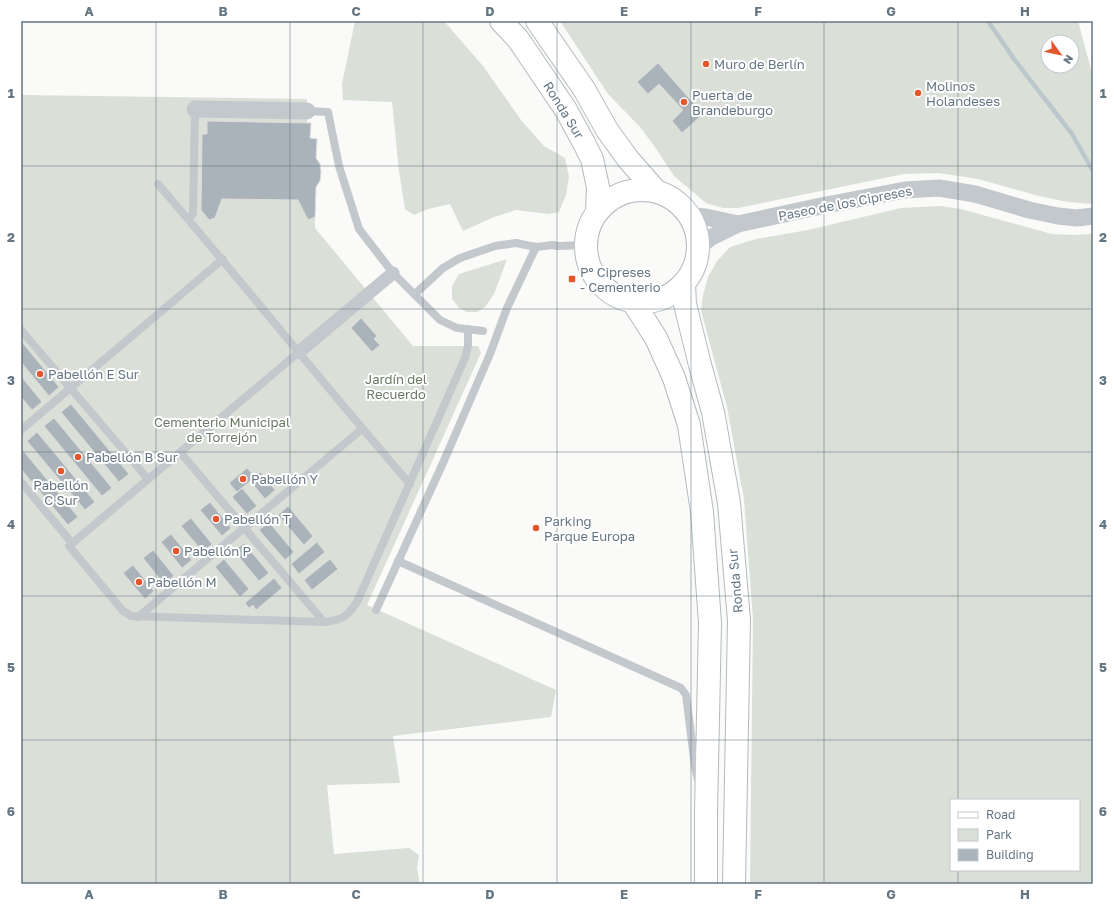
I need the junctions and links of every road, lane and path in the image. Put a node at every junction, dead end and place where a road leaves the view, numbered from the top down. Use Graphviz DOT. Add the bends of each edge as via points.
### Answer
graph roads {
  1 [pos="501,21"];
  2 [pos="537,21"];
  3 [pos="195,109"];
  4 [pos="307,111"];
  5 [pos="158,184"];
  6 [pos="656,192"];
  7 [pos="597,211"];
  8 [pos="690,216"];
  9 [pos="1093,216"];
  10 [pos="188,219"];
  11 [pos="738,224"];
  12 [pos="585,245"];
  13 [pos="536,247"];
  14 [pos="698,248"];
  15 [pos="223,259"];
  16 [pos="393,273"];
  17 [pos="684,284"];
  18 [pos="415,294"];
  19 [pos="633,302"];
  20 [pos="468,329"];
  21 [pos="21,330"];
  22 [pos="483,331"];
  23 [pos="299,352"];
  24 [pos="71,389"];
  25 [pos="362,429"];
  26 [pos="21,430"];
  27 [pos="180,452"];
  28 [pos="148,479"];
  29 [pos="21,482"];
  30 [pos="410,484"];
  31 [pos="244,528"];
  32 [pos="72,543"];
  33 [pos="398,561"];
  34 [pos="376,610"];
  35 [pos="138,617"];
  36 [pos="324,622"];
  37 [pos="706,812"];
  38 [pos="706,884"];
  39 [pos="734,884"];
  1 -- 7 [label="main road, Ronda Sur" via="522,46 566,110 584,143 592,159 598,187"];
  2 -- 6 [label="main road, Ronda Sur" via="584,89 607,130"];
  3 -- 4 [label="street"];
  3 -- 10 [label="lane" via="193,214"];
  4 -- 16 [label="lane" via="328,112 339,166 359,229"];
  5 -- 10 [label="lane"];
  6 -- 7 [label="main road, Ronda Sur" via="634,190 614,197"];
  6 -- 8 [label="main road, Ronda Sur" via="675,200"];
  7 -- 12 [label="main road, Ronda Sur" via="588,227"];
  8 -- 11 [label="street, Paseo de los Cipreses"];
  8 -- 14 [label="main road, Ronda Sur"];
  9 -- 11 [label="street, Paseo de los Cipreses" via="1058,216 975,194 939,188 905,190"];
  10 -- 15 [label="lane"];
  11 -- 14 [label="street, Paseo de los Cipreses" via="710,238"];
  12 -- 13 [label="lane"];
  12 -- 19 [label="main road, Ronda Sur" via="587,261 593,276 604,289 618,298"];
  13 -- 18 [label="lane" via="516,243 495,246 460,258 443,268"];
  13 -- 33 [label="lane" via="507,308 485,365"];
  14 -- 17 [label="main road, Ronda Sur" via="694,267"];
  15 -- 23 [label="lane"];
  15 -- 24 [label="lane"];
  16 -- 18 [label="lane"];
  16 -- 23 [label="street"];
  17 -- 19 [label="main road, Ronda Sur" via="664,298 652,302"];
  17 -- 39 [label="main road, Ronda Sur" via="685,304 714,412 728,503 739,620"];
  18 -- 20 [label="lane" via="440,320 457,328"];
  19 -- 37 [label="main road, Ronda Sur" via="656,338 674,378 689,425 702,512 710,623"];
  20 -- 22 [label="lane"];
  20 -- 30 [label="lane" via="468,346 464,358"];
  21 -- 24 [label="lane"];
  23 -- 25 [label="lane"];
  23 -- 27 [label="lane"];
  24 -- 26 [label="lane"];
  24 -- 28 [label="lane"];
  25 -- 30 [label="lane"];
  25 -- 31 [label="lane"];
  27 -- 28 [label="lane"];
  27 -- 31 [label="lane"];
  28 -- 32 [label="lane"];
  29 -- 32 [label="lane"];
  30 -- 36 [label="lane" via="357,602 349,614 338,620"];
  31 -- 35 [label="lane"];
  31 -- 36 [label="lane"];
  32 -- 35 [label="lane" via="69,546 123,611"];
  33 -- 34 [label="lane"];
  33 -- 37 [label="lane" via="681,688 686,695 695,767"];
  35 -- 36 [label="lane"];
  37 -- 38 [label="main road, Ronda Sur"];
}
